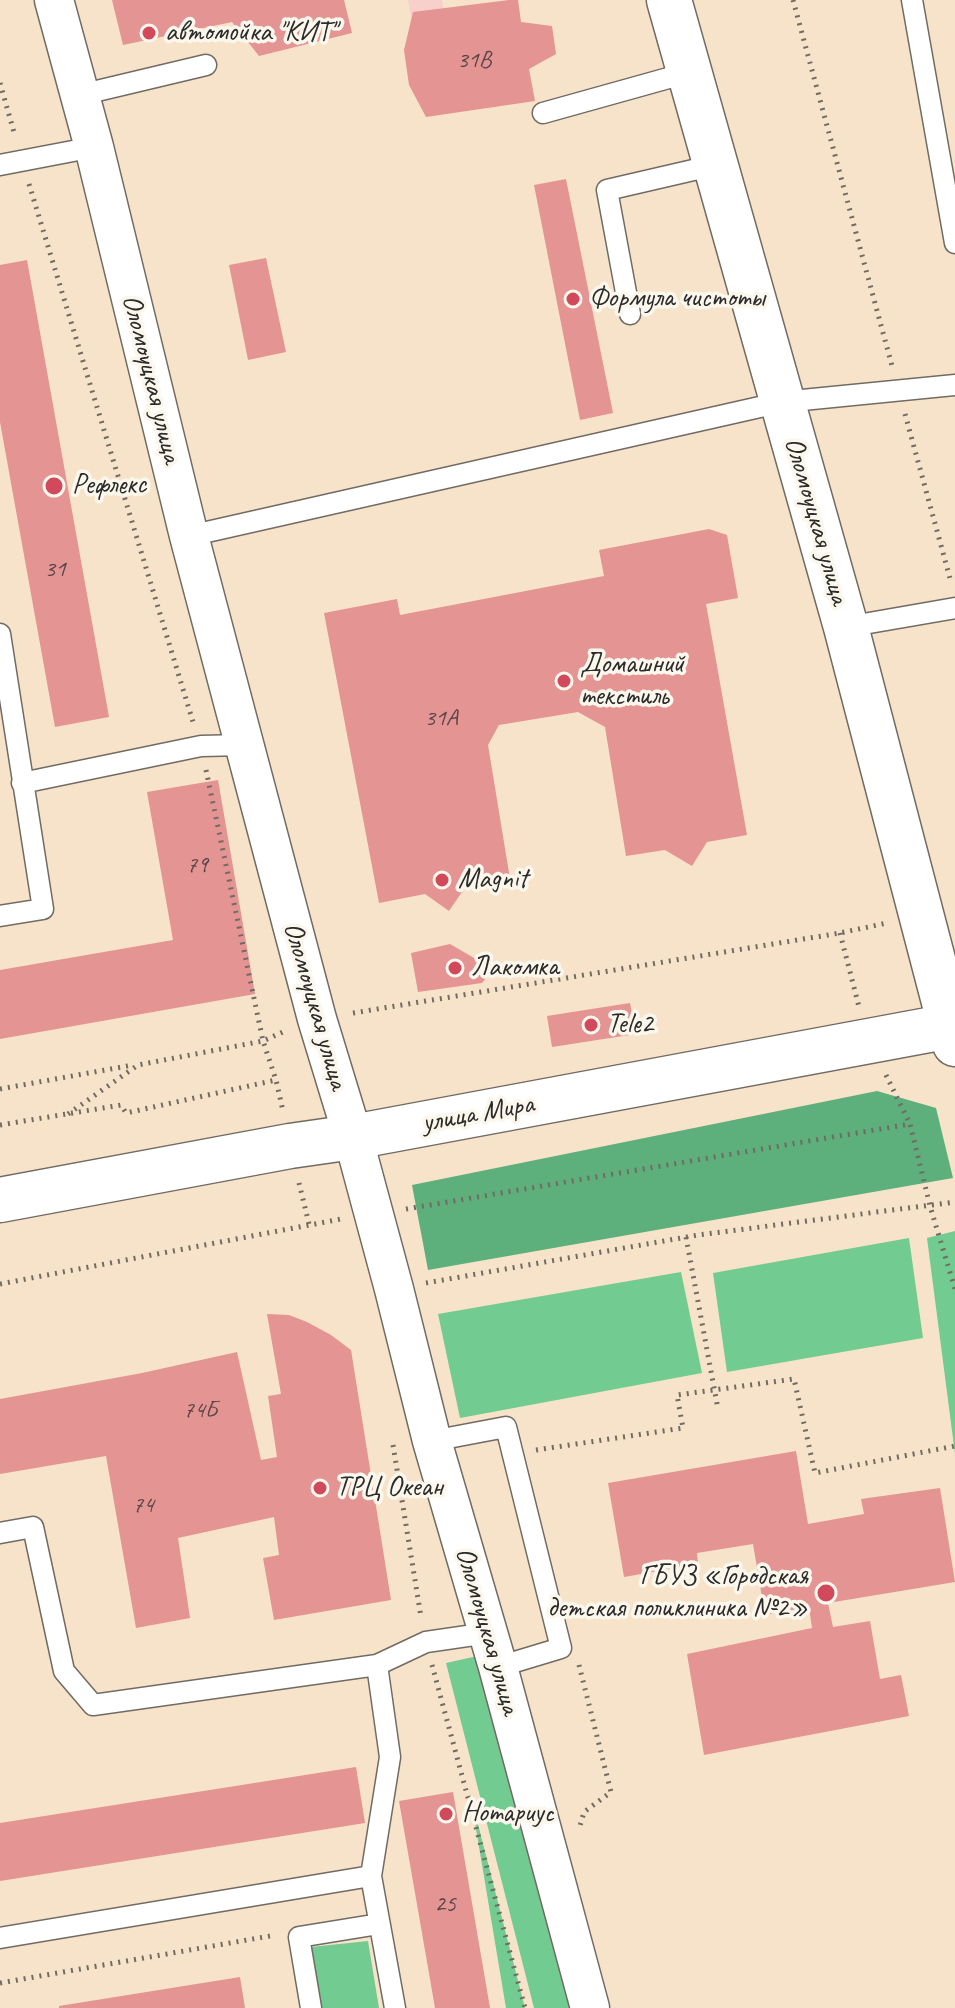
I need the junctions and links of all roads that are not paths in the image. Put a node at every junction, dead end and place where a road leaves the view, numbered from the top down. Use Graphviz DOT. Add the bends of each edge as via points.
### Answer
graph roads {
  1 [pos="54,0"];
  2 [pos="669,0"];
  3 [pos="912,0"];
  4 [pos="206,65"];
  5 [pos="690,72"];
  6 [pos="80,95"];
  7 [pos="543,113"];
  8 [pos="94,147"];
  9 [pos="0,165"];
  10 [pos="715,165"];
  11 [pos="955,243"];
  12 [pos="630,314"];
  13 [pos="955,385"];
  14 [pos="782,402"];
  15 [pos="189,536"];
  16 [pos="955,608"];
  17 [pos="846,627"];
  18 [pos="0,634"];
  19 [pos="244,745"];
  20 [pos="22,783"];
  21 [pos="0,916"];
  22 [pos="954,1031"];
  23 [pos="353,1137"];
  24 [pos="0,1200"];
  25 [pos="432,1441"];
  26 [pos="0,1533"];
  27 [pos="493,1650"];
  28 [pos="377,1665"];
  29 [pos="371,1876"];
  30 [pos="379,1924"];
  31 [pos="0,1938"];
  32 [pos="311,2008"];
  33 [pos="395,2008"];
  34 [pos="590,2008"];
  1 -- 6 [label="street, Оломоуцкая улица"];
  2 -- 5 [label="street, Оломоуцкая улица"];
  3 -- 11 [label="lane"];
  4 -- 6 [label="lane"];
  5 -- 7 [label="lane"];
  5 -- 10 [label="street, Оломоуцкая улица"];
  6 -- 8 [label="street, Оломоуцкая улица"];
  8 -- 9 [label="lane"];
  8 -- 15 [label="street, Оломоуцкая улица"];
  10 -- 12 [label="lane" via="607,190"];
  10 -- 14 [label="street, Оломоуцкая улица"];
  13 -- 14 [label="lane"];
  14 -- 15 [label="lane"];
  14 -- 17 [label="street, Оломоуцкая улица"];
  15 -- 19 [label="street, Оломоуцкая улица"];
  16 -- 17 [label="lane"];
  17 -- 22 [label="street, Оломоуцкая улица"];
  18 -- 20 [label="lane"];
  19 -- 20 [label="lane" via="201,746"];
  19 -- 23 [label="street, Оломоуцкая улица"];
  20 -- 21 [label="lane" via="43,909"];
  22 -- 23 [label="street, улица Мира"];
  23 -- 24 [label="street, улица Мира"];
  23 -- 25 [label="street, Оломоуцкая улица"];
  25 -- 27 [label="street, Оломоуцкая улица"];
  25 -- 27 [label="lane" via="506,1427 561,1648"];
  26 -- 28 [label="lane" via="33,1527 64,1671 93,1705"];
  27 -- 28 [label="lane" via="426,1642"];
  27 -- 34 [label="street, Оломоуцкая улица"];
  28 -- 29 [label="lane" via="390,1757"];
  29 -- 30 [label="lane"];
  29 -- 31 [label="lane"];
  30 -- 32 [label="lane" via="299,1937"];
  30 -- 33 [label="lane"];
}
